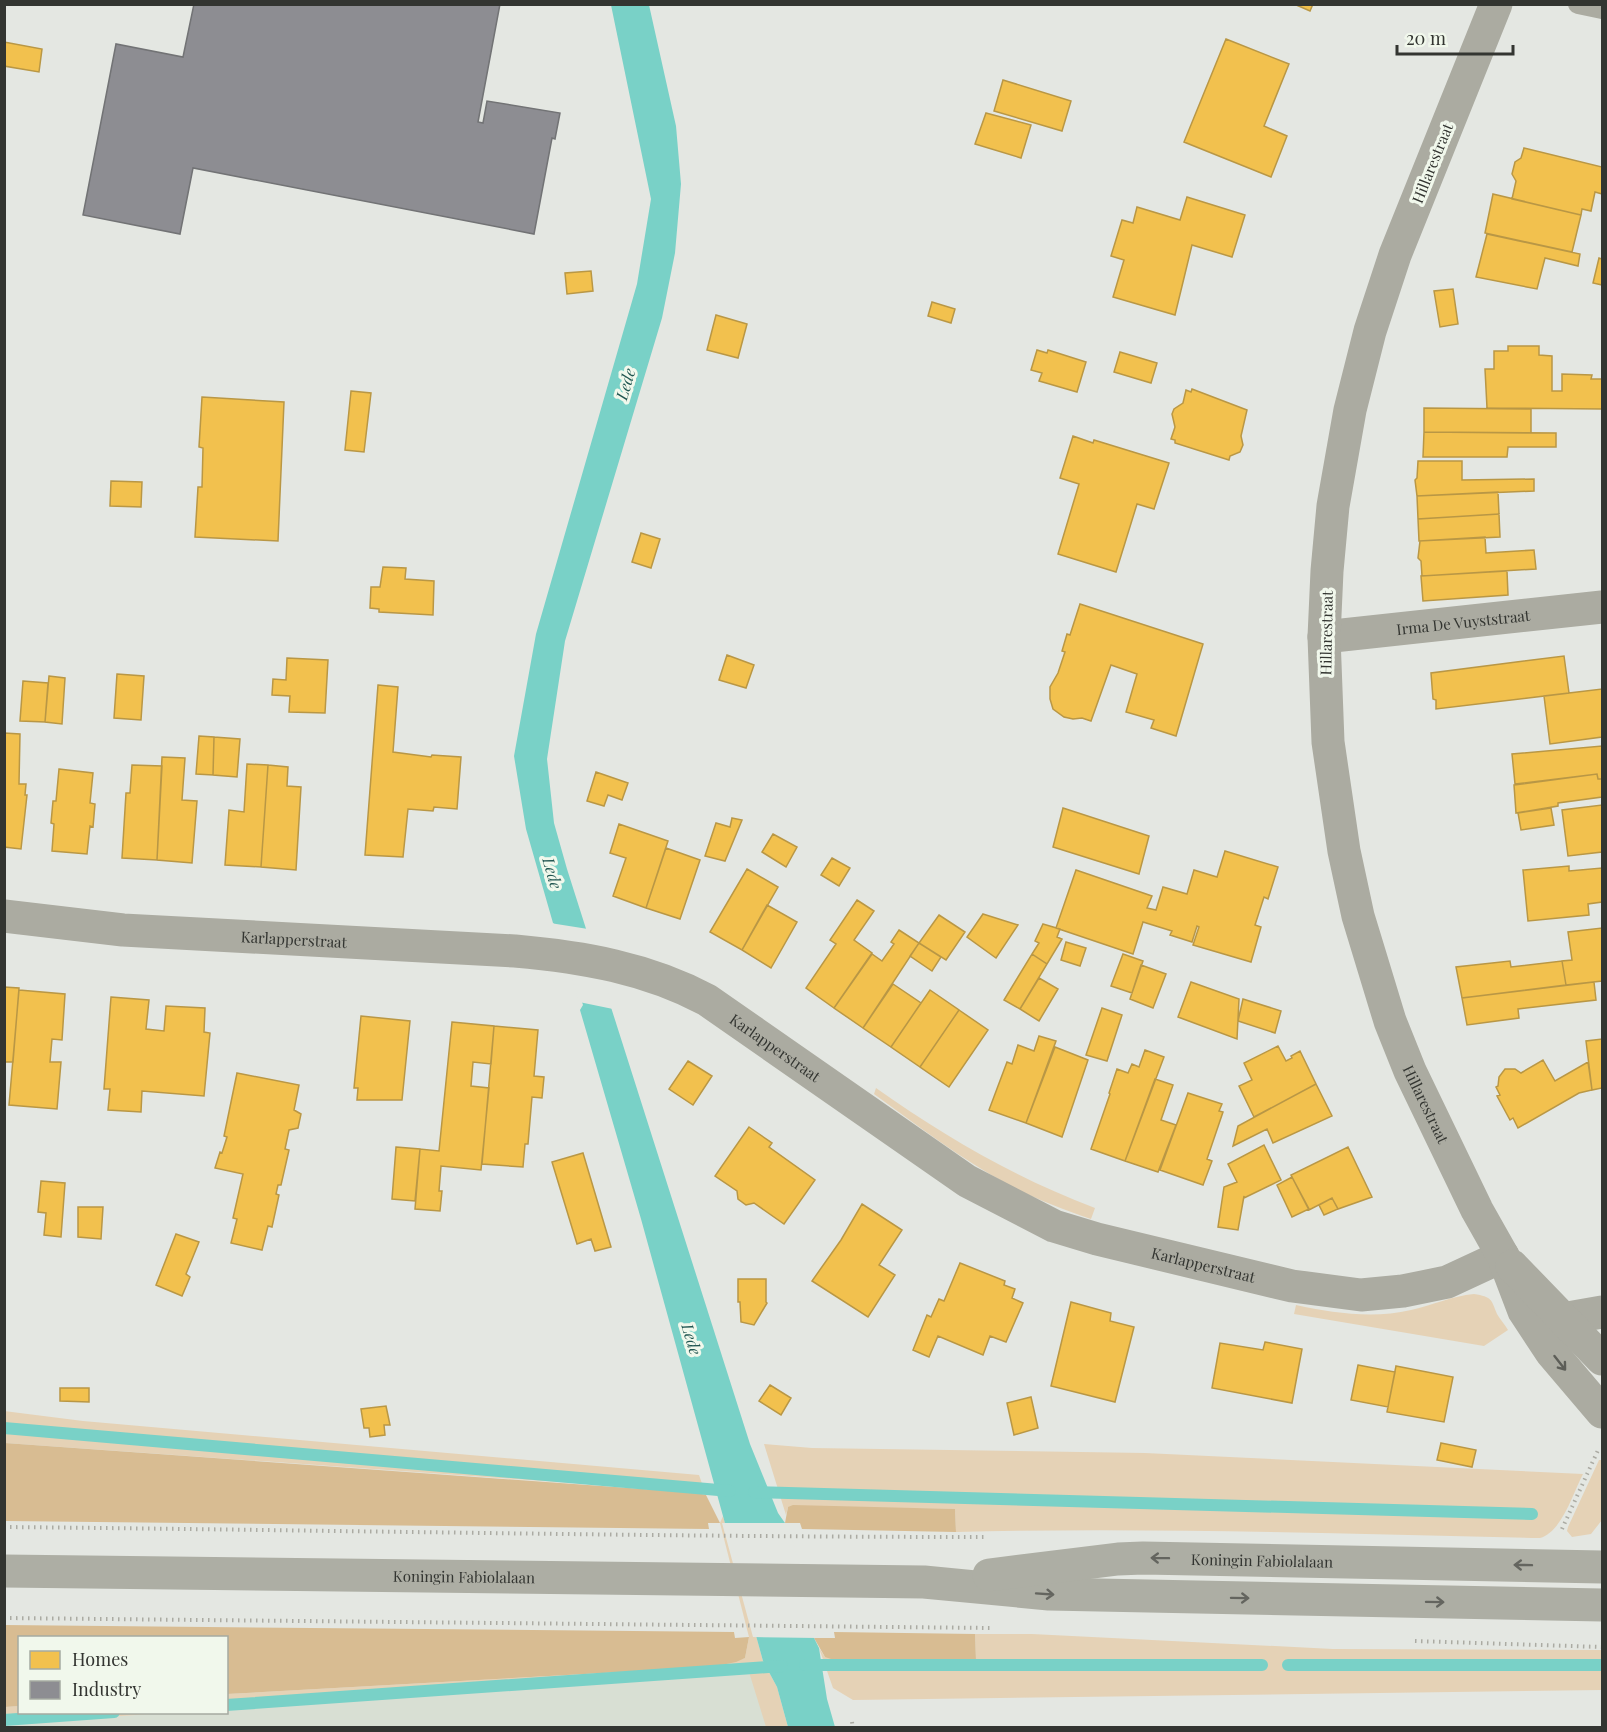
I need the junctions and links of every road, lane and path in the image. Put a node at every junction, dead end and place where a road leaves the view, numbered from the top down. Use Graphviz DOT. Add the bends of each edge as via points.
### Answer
graph roads {
  1 [pos="1496,4"];
  2 [pos="1578,4"];
  3 [pos="1602,9"];
  4 [pos="1602,607"];
  5 [pos="1324,637"];
  6 [pos="4,916"];
  7 [pos="1503,1256"];
  8 [pos="1602,1312"];
  9 [pos="1548,1322"];
  10 [pos="1602,1359"];
  11 [pos="1602,1412"];
  12 [pos="4,1527"];
  13 [pos="805,1537"];
  14 [pos="1602,1555"];
  15 [pos="1555,1566"];
  16 [pos="1602,1567"];
  17 [pos="4,1571"];
  18 [pos="924,1582"];
  19 [pos="1602,1605"];
  20 [pos="4,1618"];
  21 [pos="832,1626"];
  22 [pos="852,1722"];
  23 [pos="853,1728"];
  1 -- 5 [label="street, Hillarestraat" via="1395,255 1359,370 1334,506"];
  2 -- 3 [label="lane"];
  4 -- 5 [label="street, Irma De Vuyststraat"];
  5 -- 7 [label="street, Hillarestraat" via="1328,742 1335,796 1373,970 1410,1071"];
  6 -- 7 [label="street, Karlapperstraat" via="123,930 552,954 608,963 666,980 707,1000 967,1181 1054,1226 1292,1286 1361,1295 1447,1282"];
  7 -- 9 [label="street, Hillarestraat"];
  8 -- 9 [label="street"];
  9 -- 10 [label="street, Hillarestraat"];
  9 -- 11 [label="street, Hillarestraat, one-way" via="1571,1377"];
  12 -- 13 [label="path"];
  14 -- 15 [label="street"];
  15 -- 16 [label="main road, Koningin Fabiolalaan"];
  15 -- 18 [label="main road, Koningin Fabiolalaan, one-way" via="1126,1558"];
  17 -- 18 [label="main road, Koningin Fabiolalaan"];
  18 -- 19 [label="main road, Koningin Fabiolalaan, one-way" via="1049,1594"];
  20 -- 21 [label="path"];
  22 -- 23 [label="path"];
}
